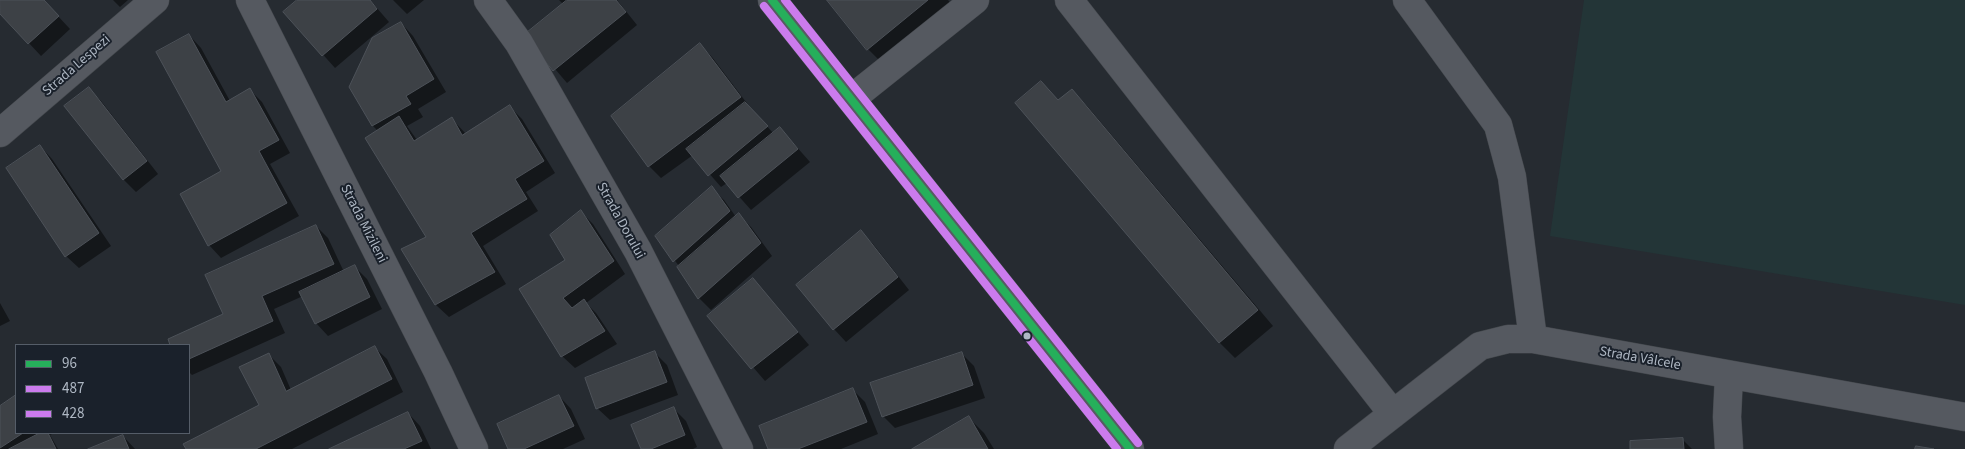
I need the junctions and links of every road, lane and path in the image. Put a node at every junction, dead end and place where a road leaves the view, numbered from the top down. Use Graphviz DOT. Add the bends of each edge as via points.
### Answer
graph roads {
  1 [pos="154,0"];
  2 [pos="250,0"];
  3 [pos="488,0"];
  4 [pos="772,0"];
  5 [pos="975,0"];
  6 [pos="1069,0"];
  7 [pos="1407,0"];
  8 [pos="851,98"];
  9 [pos="0,133"];
  10 [pos="1533,339"];
  11 [pos="1730,375"];
  12 [pos="1393,414"];
  13 [pos="1965,417"];
  14 [pos="474,449"];
  15 [pos="739,449"];
  16 [pos="1130,449"];
  17 [pos="1348,449"];
  18 [pos="1729,449"];
  1 -- 9 [label="street, Strada Lespezi"];
  2 -- 14 [label="street, Strada Mizileni"];
  3 -- 15 [label="street, Strada Dorului" via="519,43 638,251"];
  4 -- 8 [label="main road"];
  5 -- 8 [label="street"];
  6 -- 12 [label="street"];
  7 -- 10 [label="street" via="1498,125 1512,177"];
  8 -- 16 [label="main road"];
  10 -- 11 [label="street, Strada Vâlcele"];
  10 -- 12 [label="street, Strada Vâlcele" via="1508,339 1480,346"];
  11 -- 13 [label="street, Strada Vâlcele"];
  11 -- 18 [label="street"];
  12 -- 17 [label="street, Strada Vâlcele"];
}
